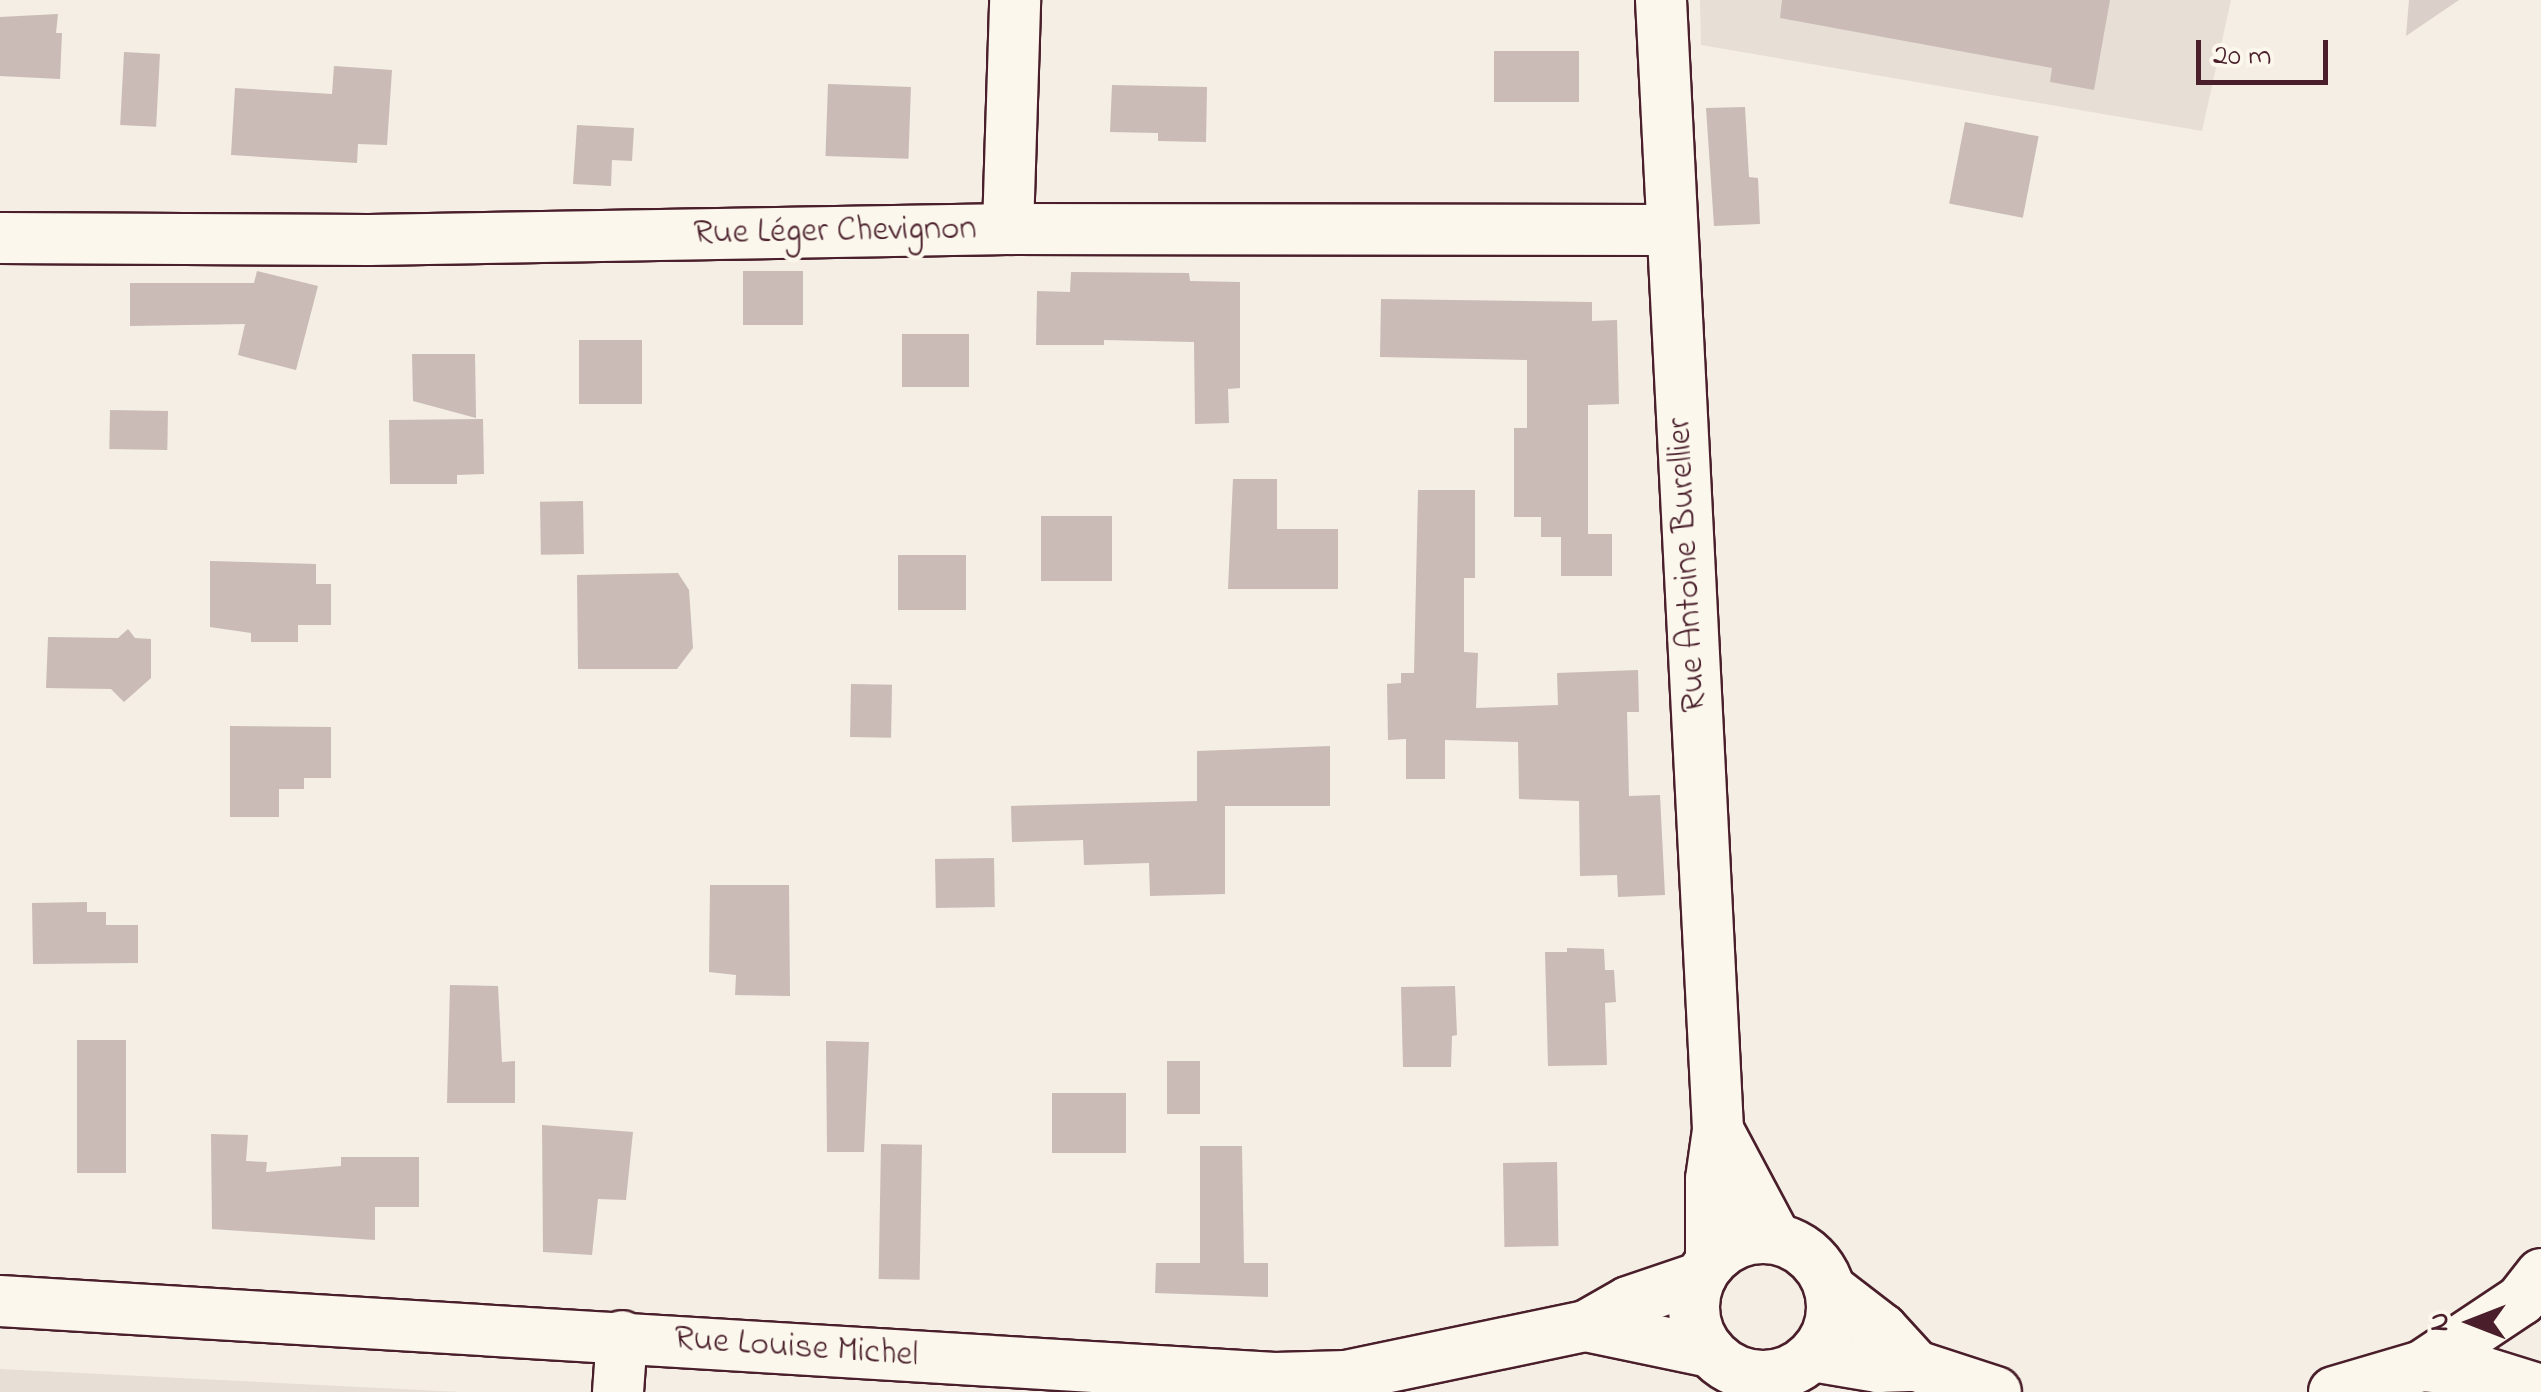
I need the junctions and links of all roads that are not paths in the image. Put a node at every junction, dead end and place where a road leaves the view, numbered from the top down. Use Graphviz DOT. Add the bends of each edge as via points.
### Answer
graph roads {
  1 [pos="1015,0"];
  2 [pos="1661,0"];
  3 [pos="1008,230"];
  4 [pos="1670,230"];
  5 [pos="0,238"];
  6 [pos="1718,1130"];
  7 [pos="1776,1239"];
  8 [pos="1706,1269"];
  9 [pos="2541,1274"];
  10 [pos="1830,1290"];
  11 [pos="0,1301"];
  12 [pos="1586,1326"];
  13 [pos="622,1336"];
  14 [pos="1916,1366"];
  15 [pos="2422,1366"];
  16 [pos="1714,1367"];
  17 [pos="1793,1373"];
  18 [pos="2541,1390"];
  19 [pos="618,1392"];
  20 [pos="1996,1392"];
  21 [pos="2334,1392"];
  1 -- 3 [label="street"];
  2 -- 4 [label="street, Rue Antoine Burellier"];
  3 -- 4 [label="street, Rue Léger Chevignon"];
  3 -- 5 [label="street, Rue Léger Chevignon"];
  4 -- 6 [label="street, Rue Antoine Burellier"];
  6 -- 7 [label="street, Rue Antoine Burellier"];
  6 -- 8 [label="street, Rue Antoine Burellier"];
  7 -- 8 [label="street" via="1748,1240"];
  7 -- 10 [label="street" via="1815,1262"];
  8 -- 12 [label="street, Rue Louise Michel"];
  8 -- 16 [label="street" via="1694,1316"];
  9 -- 15 [label="street" via="2521,1300"];
  10 -- 14 [label="street" via="1882,1329"];
  10 -- 17 [label="street" via="1828,1331"];
  11 -- 13 [label="street, Rue Louise Michel"];
  12 -- 13 [label="street, Rue Louise Michel" via="1346,1376 1275,1378"];
  12 -- 16 [label="street, Rue Louise Michel"];
  13 -- 19 [label="street"];
  14 -- 17 [label="street"];
  14 -- 20 [label="street"];
  15 -- 18 [label="street" via="2480,1371"];
  15 -- 21 [label="street"];
  16 -- 17 [label="street" via="1751,1376"];
}
